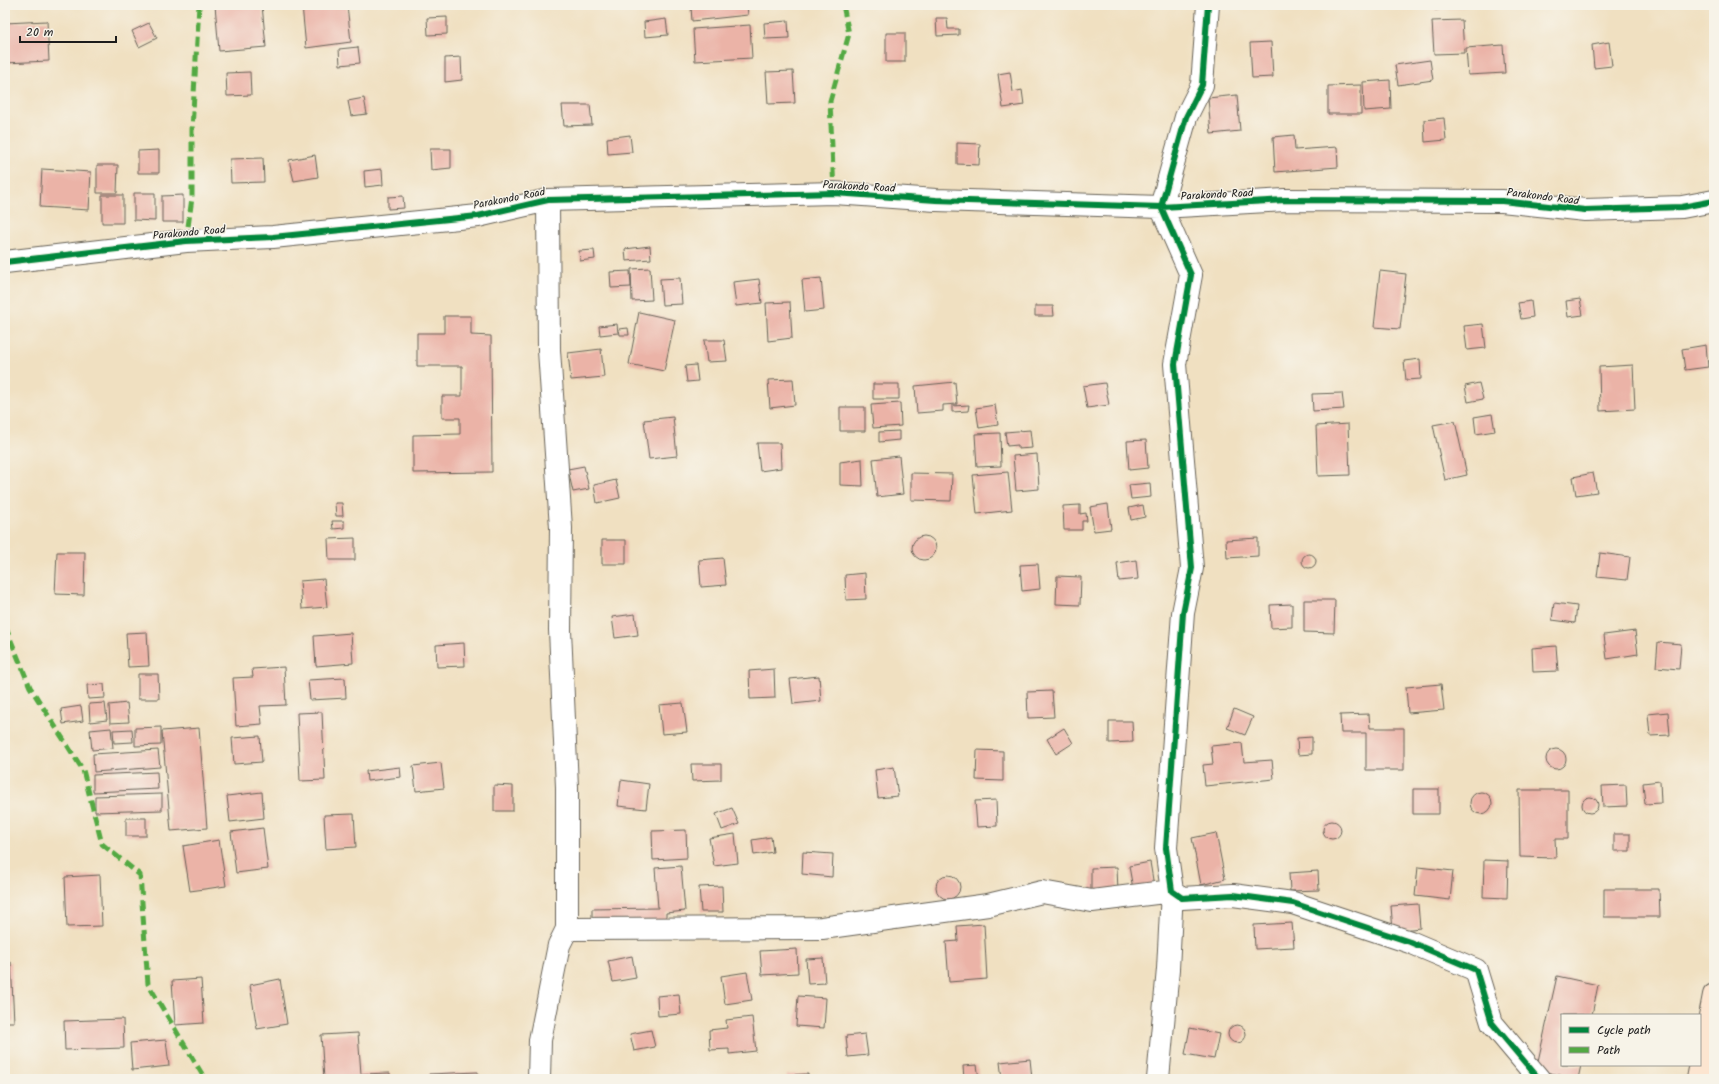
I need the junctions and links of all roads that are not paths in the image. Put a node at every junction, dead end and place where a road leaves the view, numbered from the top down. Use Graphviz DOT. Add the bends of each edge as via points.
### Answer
graph roads {
  1 [pos="1208,5"];
  2 [pos="548,200"];
  3 [pos="1714,201"];
  4 [pos="1161,207"];
  5 [pos="5,262"];
  6 [pos="1172,891"];
  7 [pos="566,929"];
  8 [pos="1714,995"];
  9 [pos="1701,1063"];
  10 [pos="1700,1066"];
  11 [pos="539,1079"];
  12 [pos="1158,1079"];
  13 [pos="1539,1079"];
  14 [pos="1698,1079"];
  1 -- 4 [label="street" via="1202,85 1186,117"];
  2 -- 4 [label="street, Parakondo Road" via="834,193 936,200"];
  2 -- 5 [label="street, Parakondo Road" via="478,216 273,237 186,241"];
  2 -- 7 [label="street" via="549,350 561,528 560,630 567,787"];
  3 -- 4 [label="street, Parakondo Road" via="1682,207 1585,210 1502,201 1285,200"];
  4 -- 6 [label="street" via="1191,275 1175,364 1192,568 1183,613 1166,848"];
  6 -- 7 [label="street" via="1092,901 1042,892 988,905 822,928"];
  6 -- 12 [label="street"];
  6 -- 13 [label="street" via="1182,898 1233,895 1293,903 1410,942 1476,970 1492,1023"];
  7 -- 11 [label="street" via="559,945 540,1040"];
  8 -- 9 [label="street"];
  10 -- 14 [label="street"];
}
